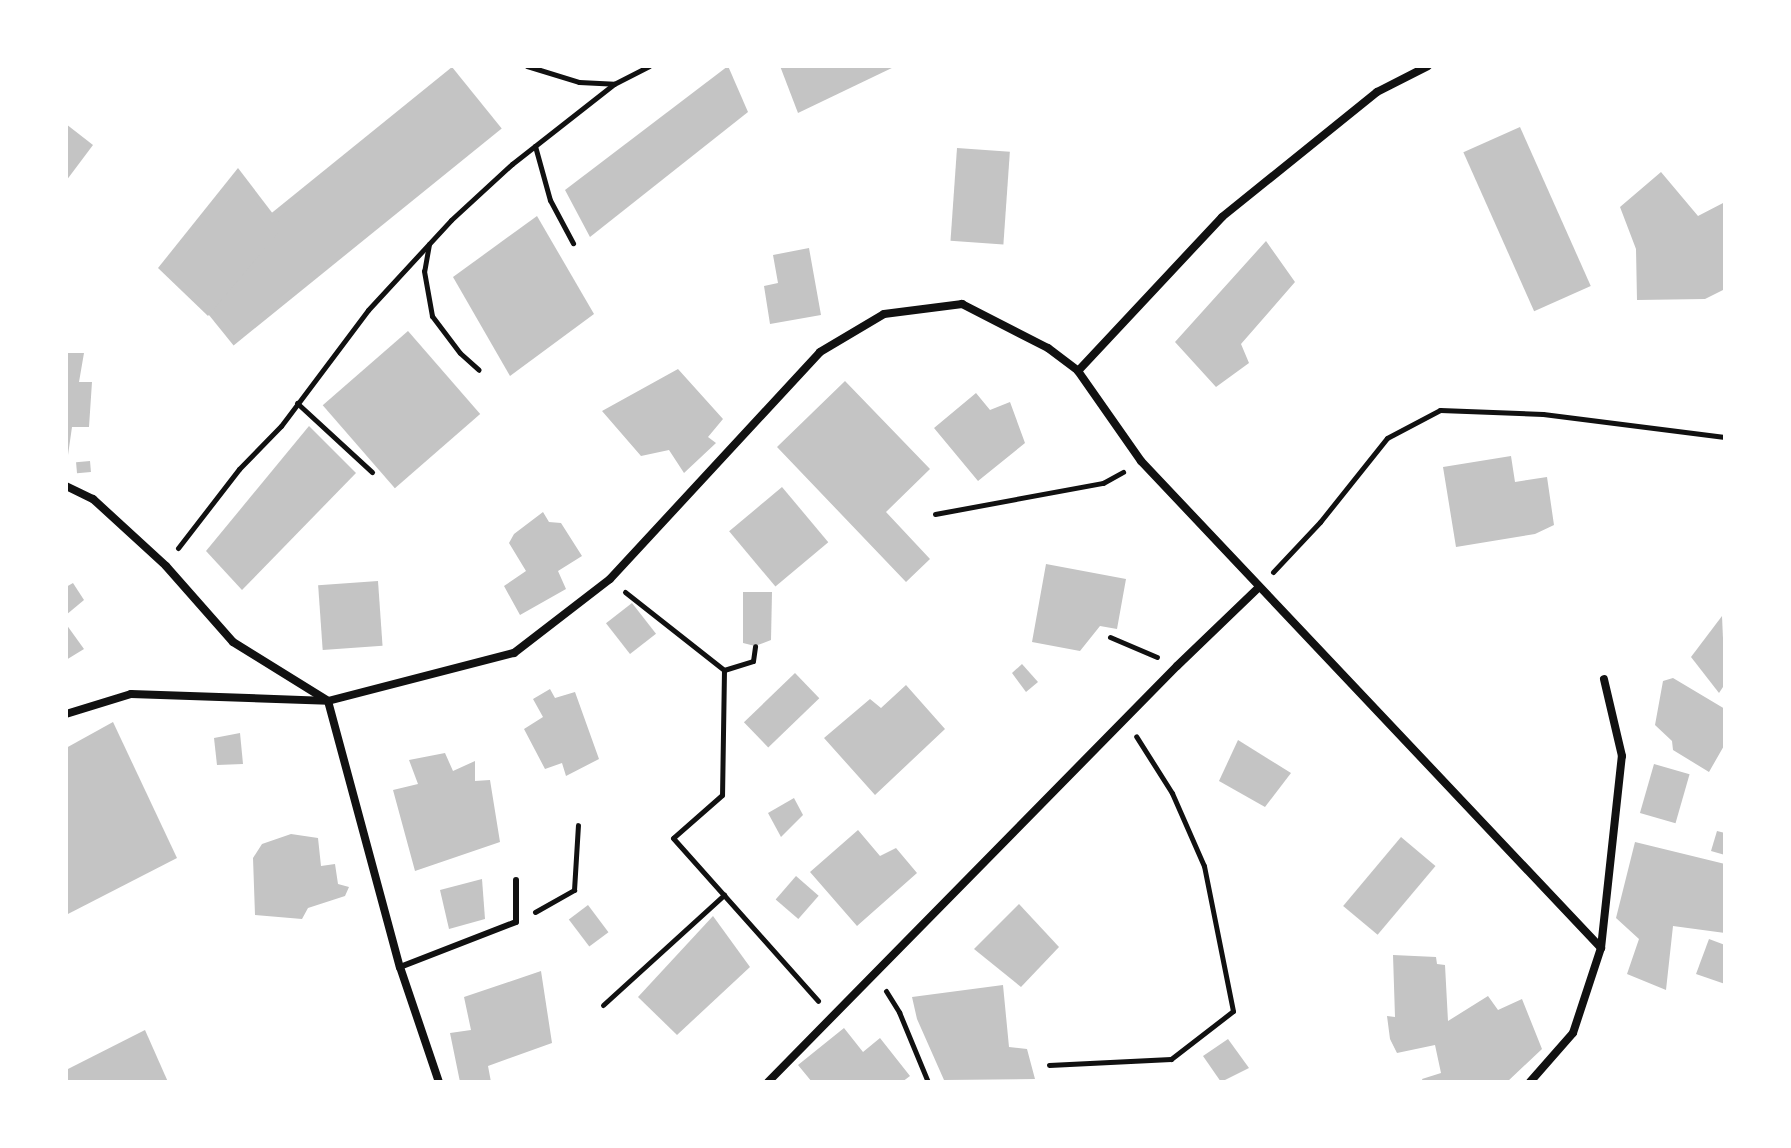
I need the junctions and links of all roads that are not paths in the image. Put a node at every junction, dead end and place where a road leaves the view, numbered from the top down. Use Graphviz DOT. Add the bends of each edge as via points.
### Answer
graph roads {
  1 [pos="1428,66"];
  2 [pos="1078,371"];
  3 [pos="66,486"];
  4 [pos="1258,588"];
  5 [pos="1604,679"];
  6 [pos="328,701"];
  7 [pos="66,714"];
  8 [pos="516,880"];
  9 [pos="1601,948"];
  10 [pos="400,967"];
  11 [pos="439,1082"];
  12 [pos="768,1082"];
  13 [pos="1530,1082"];
  1 -- 2 [label="street" via="1377,92 1222,217"];
  2 -- 4 [label="street" via="1141,461"];
  2 -- 6 [label="street" via="1048,348 962,304 884,314 820,352 610,579 514,653"];
  3 -- 6 [label="street" via="93,499 166,566 233,642"];
  4 -- 9 [label="street"];
  4 -- 12 [label="street"];
  5 -- 9 [label="street" via="1622,756"];
  6 -- 7 [label="street" via="131,694"];
  6 -- 10 [label="street"];
  8 -- 10 [label="lane" via="516,922"];
  9 -- 13 [label="street" via="1573,1033"];
  10 -- 11 [label="street"];
}
